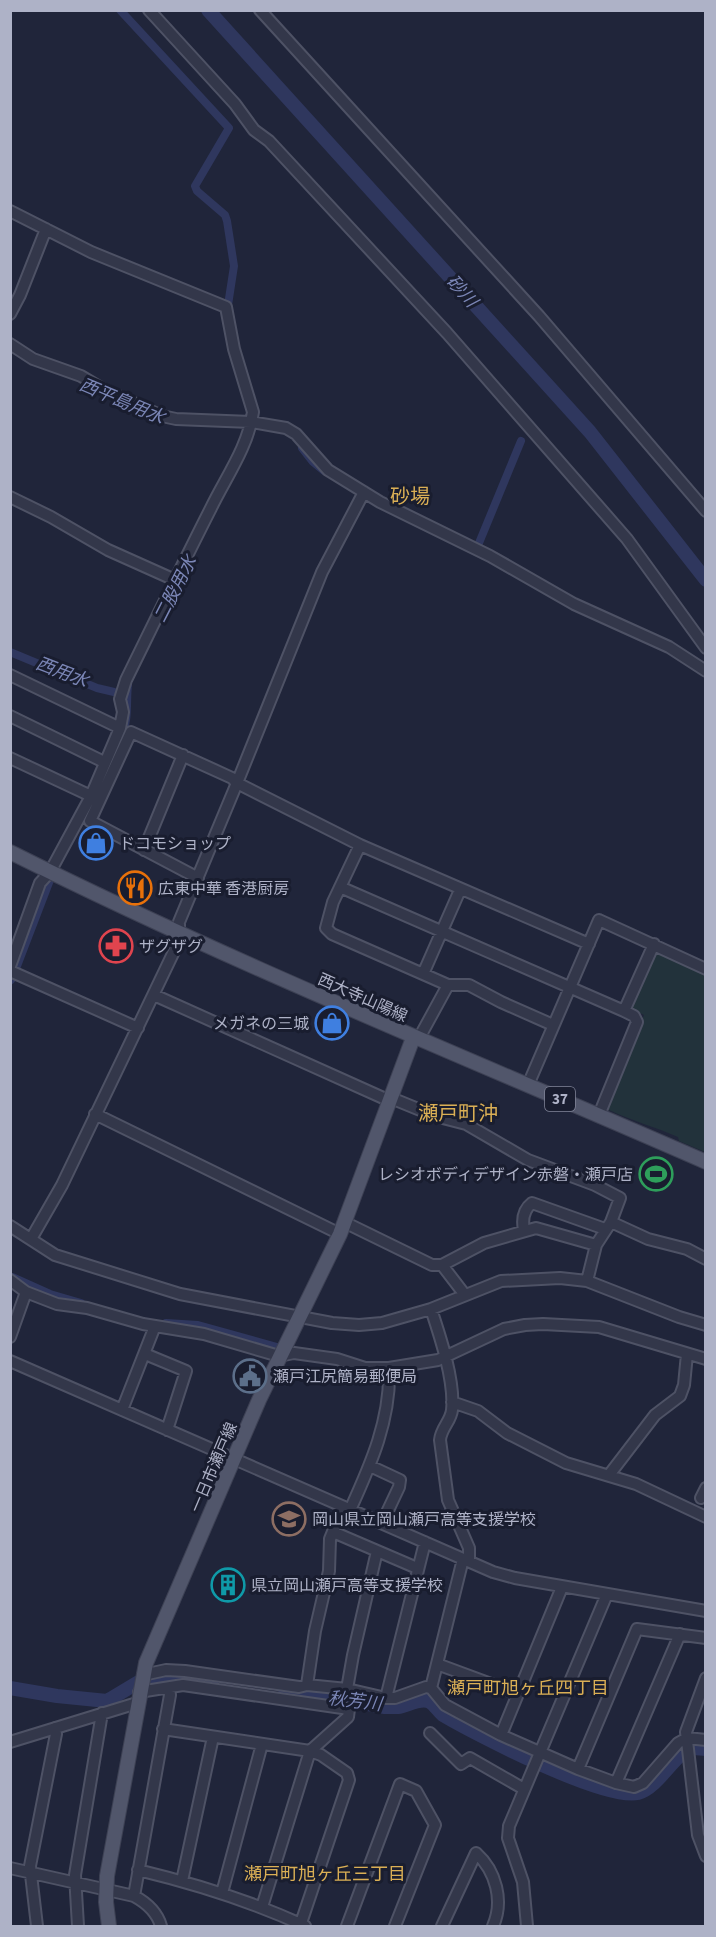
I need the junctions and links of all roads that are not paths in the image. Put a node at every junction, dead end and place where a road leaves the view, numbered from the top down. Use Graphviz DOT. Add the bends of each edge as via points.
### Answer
graph roads {
  1 [pos="149,10"];
  2 [pos="260,10"];
  3 [pos="10,211"];
  4 [pos="46,229"];
  5 [pos="10,314"];
  6 [pos="10,344"];
  7 [pos="251,422"];
  8 [pos="364,492"];
  9 [pos="10,497"];
  10 [pos="705,511"];
  11 [pos="175,580"];
  12 [pos="705,648"];
  13 [pos="705,671"];
  14 [pos="10,675"];
  15 [pos="10,716"];
  16 [pos="120,728"];
  17 [pos="183,755"];
  18 [pos="10,758"];
  19 [pos="104,762"];
  20 [pos="237,783"];
  21 [pos="91,796"];
  22 [pos="360,845"];
  23 [pos="144,850"];
  24 [pos="10,852"];
  25 [pos="50,872"];
  26 [pos="198,878"];
  27 [pos="340,887"];
  28 [pos="460,890"];
  29 [pos="178,932"];
  30 [pos="442,932"];
  31 [pos="589,944"];
  32 [pos="654,944"];
  33 [pos="10,968"];
  34 [pos="705,969"];
  35 [pos="423,974"];
  36 [pos="448,985"];
  37 [pos="570,987"];
  38 [pos="154,995"];
  39 [pos="624,1011"];
  40 [pos="553,1025"];
  41 [pos="138,1028"];
  42 [pos="416,1039"];
  43 [pos="528,1085"];
  44 [pos="391,1099"];
  45 [pos="95,1114"];
  46 [pos="598,1115"];
  47 [pos="705,1162"];
  48 [pos="10,1226"];
  49 [pos="608,1226"];
  50 [pos="342,1228"];
  51 [pos="524,1230"];
  52 [pos="31,1239"];
  53 [pos="596,1245"];
  54 [pos="705,1259"];
  55 [pos="442,1265"];
  56 [pos="10,1280"];
  57 [pos="587,1281"];
  58 [pos="26,1292"];
  59 [pos="465,1295"];
  60 [pos="431,1309"];
  61 [pos="299,1317"];
  62 [pos="705,1325"];
  63 [pos="155,1326"];
  64 [pos="10,1337"];
  65 [pos="145,1354"];
  66 [pos="687,1354"];
  67 [pos="279,1356"];
  68 [pos="445,1358"];
  69 [pos="705,1359"];
  70 [pos="10,1361"];
  71 [pos="389,1368"];
  72 [pos="452,1402"];
  73 [pos="122,1410"];
  74 [pos="167,1430"];
  75 [pos="234,1459"];
  76 [pos="370,1466"];
  77 [pos="609,1475"];
  78 [pos="347,1508"];
  79 [pos="705,1517"];
  80 [pos="382,1523"];
  81 [pos="333,1532"];
  82 [pos="425,1542"];
  83 [pos="377,1551"];
  84 [pos="466,1560"];
  85 [pos="417,1568"];
  86 [pos="562,1587"];
  87 [pos="607,1594"];
  88 [pos="705,1611"];
  89 [pos="680,1634"];
  90 [pos="705,1638"];
  91 [pos="437,1664"];
  92 [pos="705,1678"];
  93 [pos="307,1685"];
  94 [pos="140,1688"];
  95 [pos="169,1688"];
  96 [pos="431,1688"];
  97 [pos="347,1689"];
  98 [pos="518,1694"];
  99 [pos="386,1698"];
  100 [pos="102,1713"];
  101 [pos="55,1728"];
  102 [pos="163,1729"];
  103 [pos="430,1733"];
  104 [pos="501,1734"];
  105 [pos="213,1737"];
  106 [pos="705,1740"];
  107 [pos="262,1744"];
  108 [pos="688,1745"];
  109 [pos="11,1746"];
  110 [pos="310,1750"];
  111 [pos="537,1759"];
  112 [pos="578,1769"];
  113 [pos="616,1783"];
  114 [pos="524,1789"];
  115 [pos="705,1856"];
  116 [pos="10,1868"];
  117 [pos="138,1870"];
  118 [pos="30,1872"];
  119 [pos="182,1881"];
  120 [pos="76,1882"];
  121 [pos="106,1890"];
  122 [pos="222,1893"];
  123 [pos="134,1896"];
  124 [pos="262,1907"];
  125 [pos="37,1926"];
  126 [pos="78,1926"];
  127 [pos="109,1926"];
  128 [pos="163,1926"];
  129 [pos="302,1926"];
  130 [pos="347,1926"];
  131 [pos="394,1926"];
  132 [pos="442,1926"];
  133 [pos="492,1926"];
  134 [pos="527,1926"];
  1 -- 12 [label="street" via="254,130 269,141 447,333 627,539"];
  2 -- 10 [label="street" via="539,316"];
  3 -- 4 [label="street"];
  4 -- 5 [label="street"];
  4 -- 7 [label="street" via="226,307 253,412"];
  6 -- 7 [label="street" via="33,359 81,376 162,416"];
  7 -- 8 [label="street" via="286,428 296,434 328,470"];
  7 -- 11 [label="street" via="238,458"];
  8 -- 13 [label="street" via="574,604 669,647"];
  8 -- 20 [label="street" via="322,572"];
  9 -- 11 [label="street" via="108,550"];
  11 -- 16 [label="street" via="126,680 120,699"];
  14 -- 16 [label="street"];
  15 -- 19 [label="street"];
  16 -- 19 [label="street"];
  17 -- 20 [label="street"];
  17 -- 23 [label="street"];
  17 -- 23 [label="street" via="131,732 90,821"];
  18 -- 21 [label="street"];
  19 -- 21 [label="street"];
  20 -- 22 [label="street"];
  20 -- 26 [label="street"];
  21 -- 25 [label="street"];
  22 -- 27 [label="street"];
  22 -- 28 [label="street"];
  23 -- 26 [label="street"];
  24 -- 25 [label="main road, 西大寺山陽線 / 37"];
  25 -- 29 [label="main road, 西大寺山陽線 / 37"];
  25 -- 33 [label="street" via="40,883"];
  26 -- 29 [label="street"];
  27 -- 30 [label="street"];
  27 -- 35 [label="street" via="326,928"];
  28 -- 30 [label="street"];
  28 -- 31 [label="street"];
  29 -- 38 [label="street" via="178,941"];
  29 -- 42 [label="main road, 西大寺山陽線 / 37"];
  30 -- 35 [label="street"];
  30 -- 37 [label="street"];
  31 -- 32 [label="street" via="599,920"];
  31 -- 37 [label="street"];
  32 -- 34 [label="street"];
  32 -- 39 [label="street"];
  33 -- 41 [label="street"];
  35 -- 36 [label="street"];
  36 -- 40 [label="street" via="469,985"];
  36 -- 42 [label="street"];
  37 -- 39 [label="street"];
  37 -- 40 [label="street"];
  38 -- 41 [label="street"];
  38 -- 44 [label="street"];
  39 -- 46 [label="street" via="637,1022"];
  40 -- 43 [label="street"];
  41 -- 45 [label="street"];
  42 -- 43 [label="main road, 西大寺山陽線 / 37"];
  42 -- 44 [label="main road, 一日市瀬戸線"];
  43 -- 46 [label="main road, 西大寺山陽線 / 37"];
  44 -- 49 [label="street" via="466,1124 528,1160 620,1198"];
  44 -- 50 [label="main road, 一日市瀬戸線"];
  45 -- 50 [label="street"];
  45 -- 52 [label="street"];
  46 -- 47 [label="main road, 西大寺山陽線 / 37"];
  48 -- 52 [label="street"];
  49 -- 51 [label="street" via="532,1203 522,1222"];
  49 -- 53 [label="street"];
  49 -- 54 [label="street" via="687,1249"];
  50 -- 55 [label="street" via="432,1265"];
  50 -- 61 [label="main road, 一日市瀬戸線"];
  51 -- 53 [label="street" via="544,1229"];
  51 -- 55 [label="street" via="484,1243"];
  52 -- 61 [label="street" via="55,1255 180,1294"];
  53 -- 57 [label="street"];
  55 -- 59 [label="street"];
  56 -- 58 [label="street"];
  57 -- 59 [label="street" via="501,1281"];
  57 -- 62 [label="street"];
  58 -- 63 [label="street" via="57,1304"];
  58 -- 64 [label="street"];
  59 -- 60 [label="street"];
  60 -- 61 [label="street" via="382,1323 359,1325"];
  60 -- 68 [label="street"];
  61 -- 67 [label="main road, 一日市瀬戸線"];
  63 -- 65 [label="street"];
  63 -- 67 [label="street" via="204,1334"];
  65 -- 73 [label="street"];
  65 -- 74 [label="street" via="186,1371"];
  66 -- 68 [label="street" via="599,1328 543,1324 504,1329"];
  66 -- 69 [label="street"];
  66 -- 77 [label="street" via="680,1396 655,1415"];
  67 -- 71 [label="street" via="294,1353 337,1359 365,1368"];
  67 -- 75 [label="main road, 一日市瀬戸線"];
  68 -- 71 [label="street"];
  68 -- 72 [label="street"];
  70 -- 73 [label="street"];
  71 -- 76 [label="street" via="385,1422"];
  72 -- 77 [label="street" via="478,1411 507,1433 566,1463"];
  72 -- 84 [label="street" via="452,1413 440,1440 448,1500 469,1548"];
  73 -- 74 [label="street"];
  74 -- 75 [label="street"];
  75 -- 78 [label="street"];
  75 -- 94 [label="main road, 一日市瀬戸線" via="146,1663"];
  76 -- 78 [label="street"];
  76 -- 80 [label="street" via="400,1480"];
  77 -- 79 [label="street"];
  78 -- 80 [label="street"];
  78 -- 81 [label="street"];
  80 -- 82 [label="street"];
  81 -- 83 [label="street"];
  81 -- 93 [label="street"];
  82 -- 84 [label="street"];
  82 -- 85 [label="street"];
  83 -- 85 [label="street"];
  83 -- 97 [label="street"];
  84 -- 86 [label="street" via="493,1572"];
  84 -- 91 [label="street"];
  85 -- 99 [label="street"];
  86 -- 87 [label="street"];
  86 -- 98 [label="street"];
  87 -- 88 [label="street"];
  87 -- 111 [label="street"];
  89 -- 90 [label="street"];
  89 -- 112 [label="street" via="638,1629"];
  89 -- 113 [label="street"];
  91 -- 96 [label="street"];
  91 -- 98 [label="street"];
  92 -- 108 [label="street" via="686,1732"];
  93 -- 94 [label="street" via="166,1670"];
  93 -- 97 [label="street"];
  94 -- 95 [label="street"];
  94 -- 100 [label="street"];
  94 -- 121 [label="main road, 一日市瀬戸線"];
  95 -- 102 [label="street"];
  95 -- 110 [label="street" via="193,1686 349,1708 348,1717"];
  96 -- 99 [label="street"];
  96 -- 104 [label="street" via="445,1705"];
  97 -- 99 [label="street"];
  98 -- 104 [label="street"];
  100 -- 101 [label="street"];
  100 -- 120 [label="street"];
  101 -- 109 [label="street"];
  101 -- 118 [label="street"];
  102 -- 105 [label="street"];
  102 -- 117 [label="street"];
  103 -- 114 [label="street" via="461,1764 470,1758"];
  104 -- 111 [label="street"];
  105 -- 107 [label="street"];
  105 -- 119 [label="street"];
  106 -- 108 [label="street"];
  107 -- 110 [label="street"];
  107 -- 122 [label="street"];
  108 -- 113 [label="street" via="678,1743 643,1784 634,1787"];
  108 -- 115 [label="street" via="698,1835"];
  110 -- 124 [label="street"];
  110 -- 129 [label="street" via="347,1773 349,1780"];
  111 -- 112 [label="street"];
  111 -- 114 [label="street"];
  112 -- 113 [label="street"];
  114 -- 134 [label="street" via="508,1839 523,1882"];
  116 -- 118 [label="street"];
  117 -- 119 [label="street"];
  117 -- 123 [label="street"];
  118 -- 120 [label="street"];
  118 -- 125 [label="street"];
  119 -- 122 [label="street"];
  120 -- 121 [label="street"];
  120 -- 126 [label="street"];
  121 -- 123 [label="street"];
  121 -- 127 [label="main road, 一日市瀬戸線"];
  122 -- 124 [label="street"];
  123 -- 128 [label="street" via="145,1902"];
  124 -- 129 [label="street"];
  130 -- 131 [label="street" via="400,1784 416,1791 435,1825"];
  132 -- 133 [label="street" via="476,1853 493,1874 498,1914"];
}
